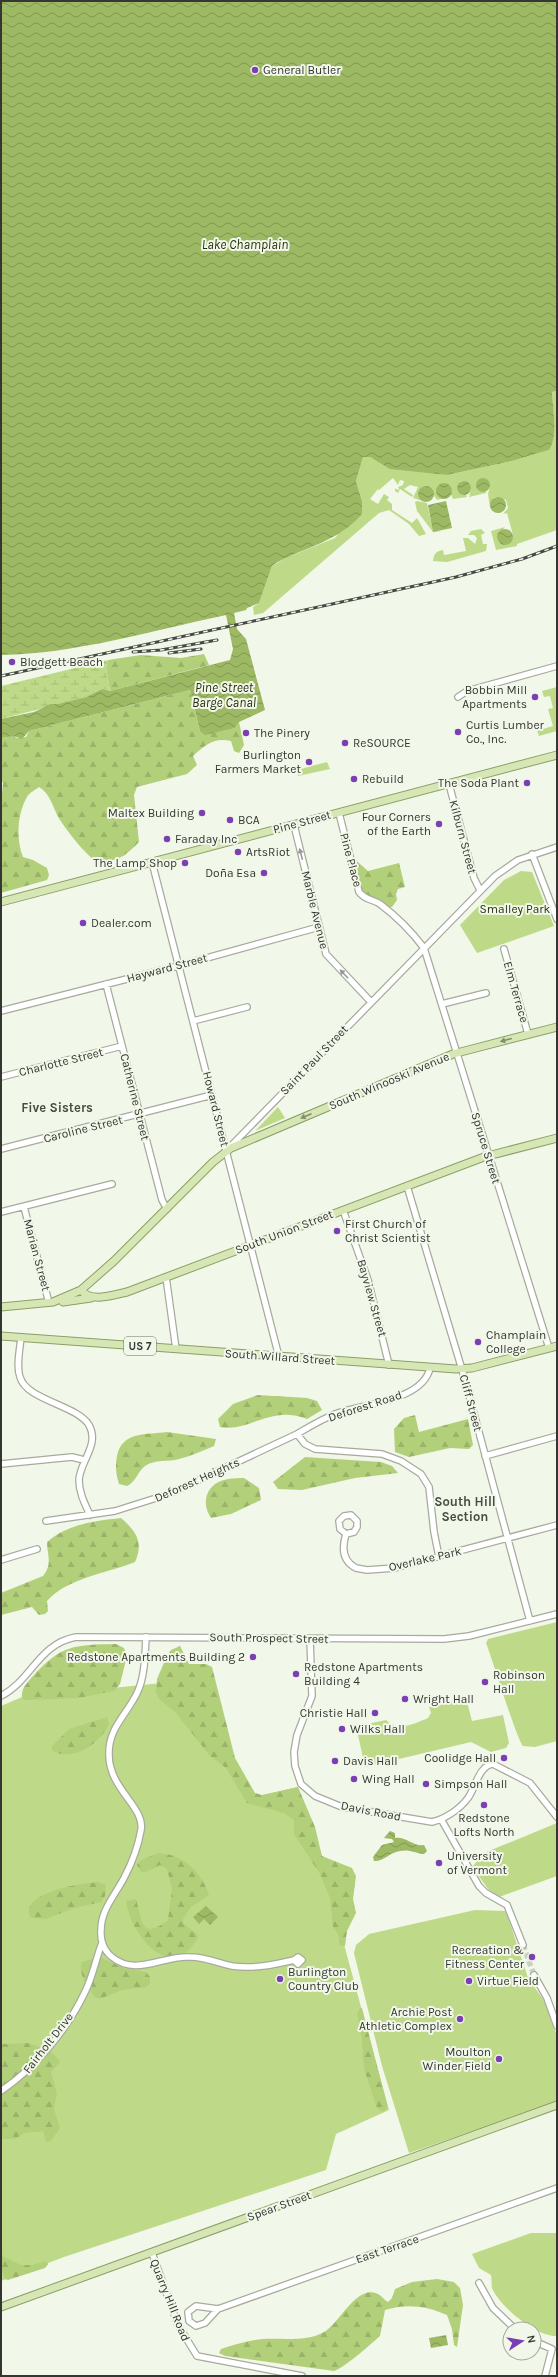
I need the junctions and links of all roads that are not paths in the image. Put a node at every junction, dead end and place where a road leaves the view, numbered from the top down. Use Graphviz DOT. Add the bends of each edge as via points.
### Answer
graph roads {
  1 [pos="557,666"];
  2 [pos="458,697"];
  3 [pos="557,755"];
  4 [pos="448,784"];
  5 [pos="338,813"];
  6 [pos="294,824"];
  7 [pos="557,847"];
  8 [pos="532,854"];
  9 [pos="152,862"];
  10 [pos="480,890"];
  11 [pos="1,902"];
  12 [pos="557,919"];
  13 [pos="319,927"];
  14 [pos="424,948"];
  15 [pos="504,949"];
  16 [pos="178,965"];
  17 [pos="106,984"];
  18 [pos="486,993"];
  19 [pos="371,1002"];
  20 [pos="442,1004"];
  21 [pos="247,1007"];
  22 [pos="1,1011"];
  23 [pos="192,1021"];
  24 [pos="557,1027"];
  25 [pos="528,1034"];
  26 [pos="122,1046"];
  27 [pos="457,1053"];
  28 [pos="1,1078"];
  29 [pos="212,1095"];
  30 [pos="139,1114"];
  31 [pos="557,1138"];
  32 [pos="1,1149"];
  33 [pos="226,1150"];
  34 [pos="488,1156"];
  35 [pos="112,1184"];
  36 [pos="407,1186"];
  37 [pos="24,1207"];
  38 [pos="167,1209"];
  39 [pos="343,1210"];
  40 [pos="1,1212"];
  41 [pos="250,1245"];
  42 [pos="166,1277"];
  43 [pos="81,1290"];
  44 [pos="94,1297"];
  45 [pos="51,1302"];
  46 [pos="1,1308"];
  47 [pos="1,1336"];
  48 [pos="21,1337"];
  49 [pos="557,1346"];
  50 [pos="549,1348"];
  51 [pos="176,1349"];
  52 [pos="279,1357"];
  53 [pos="389,1365"];
  54 [pos="430,1368"];
  55 [pos="462,1370"];
  56 [pos="297,1434"];
  57 [pos="557,1436"];
  58 [pos="485,1456"];
  59 [pos="84,1460"];
  60 [pos="1,1464"];
  61 [pos="90,1515"];
  62 [pos="46,1521"];
  63 [pos="557,1525"];
  64 [pos="346,1534"];
  65 [pos="508,1538"];
  66 [pos="37,1549"];
  67 [pos="439,1557"];
  68 [pos="1,1560"];
  69 [pos="557,1614"];
  70 [pos="530,1621"];
  71 [pos="146,1637"];
  72 [pos="310,1639"];
  73 [pos="1,1696"];
  74 [pos="557,1817"];
  75 [pos="441,1819"];
  76 [pos="102,1943"];
  77 [pos="523,1945"];
  78 [pos="294,1960"];
  79 [pos="534,1975"];
  80 [pos="557,2026"];
  81 [pos="1,2091"];
  82 [pos="557,2106"];
  83 [pos="557,2188"];
  84 [pos="152,2253"];
  85 [pos="479,2283"];
  86 [pos="1,2307"];
  87 [pos="218,2309"];
  88 [pos="507,2321"];
  89 [pos="542,2345"];
  90 [pos="302,2376"];
  91 [pos="545,2376"];
  1 -- 2 [label="street" via="467,690"];
  3 -- 4 [label="main road, Pine Street"];
  4 -- 5 [label="main road, Pine Street"];
  4 -- 10 [label="street, Kilburn Street" via="474,878"];
  5 -- 6 [label="main road, Pine Street"];
  5 -- 14 [label="street, Pine Place" via="359,892 366,899 385,909"];
  6 -- 9 [label="main road, Pine Street"];
  13 -- 6 [label="street, Marble Avenue, one-way"];
  7 -- 8 [label="street, Saint Paul Street"];
  8 -- 10 [label="street, Saint Paul Street" via="503,870"];
  8 -- 12 [label="street"];
  9 -- 11 [label="main road, Pine Street"];
  9 -- 16 [label="street, Howard Street"];
  10 -- 14 [label="street, Saint Paul Street"];
  13 -- 16 [label="street, Hayward Street"];
  19 -- 13 [label="street, Marble Avenue, one-way" via="328,957"];
  14 -- 19 [label="street, Saint Paul Street"];
  14 -- 20 [label="street, Spruce Street"];
  15 -- 25 [label="street, Elm Terrace"];
  16 -- 17 [label="street, Hayward Street"];
  16 -- 23 [label="street, Howard Street"];
  17 -- 22 [label="street, Hayward Street"];
  17 -- 26 [label="street, Catherine Street"];
  18 -- 20 [label="street"];
  19 -- 33 [label="street, Saint Paul Street"];
  20 -- 27 [label="street, Spruce Street"];
  21 -- 23 [label="street"];
  23 -- 29 [label="street, Howard Street"];
  24 -- 25 [label="main road, South Winooski Avenue"];
  25 -- 27 [label="main road, South Winooski Avenue, one-way"];
  26 -- 28 [label="street, Charlotte Street"];
  26 -- 30 [label="street, Catherine Street"];
  27 -- 33 [label="main road, South Winooski Avenue, one-way"];
  27 -- 34 [label="street, Spruce Street"];
  29 -- 30 [label="street, Caroline Street"];
  29 -- 33 [label="street, Howard Street"];
  30 -- 32 [label="street, Caroline Street"];
  30 -- 38 [label="street, Catherine Street" via="162,1200"];
  31 -- 34 [label="main road, South Union Street"];
  33 -- 38 [label="main road, Saint Paul Street"];
  33 -- 41 [label="street, Howard Street"];
  34 -- 36 [label="main road, South Union Street"];
  34 -- 50 [label="street, Spruce Street"];
  35 -- 37 [label="street"];
  36 -- 39 [label="main road, South Union Street"];
  36 -- 55 [label="street, Cliff Street"];
  37 -- 40 [label="street"];
  37 -- 45 [label="street, Marian Street"];
  38 -- 43 [label="main road, Saint Paul Street"];
  39 -- 41 [label="main road, South Union Street"];
  39 -- 53 [label="street, Bayview Street" via="368,1280"];
  41 -- 42 [label="main road, South Union Street"];
  41 -- 52 [label="street, Howard Street"];
  42 -- 44 [label="main road, South Union Street" via="127,1292"];
  42 -- 51 [label="street"];
  43 -- 44 [label="main road" via="86,1296"];
  43 -- 45 [label="main road"];
  44 -- 45 [label="main road, South Union Street"];
  45 -- 46 [label="main road, South Union Street"];
  47 -- 48 [label="main road, South Willard Street / US 7"];
  48 -- 51 [label="main road, South Willard Street / US 7"];
  48 -- 59 [label="street" via="20,1379 38,1395 80,1416 88,1423 92,1444"];
  49 -- 50 [label="main road, South Willard Street / US 7"];
  50 -- 55 [label="main road, South Willard Street / US 7"];
  51 -- 52 [label="main road, South Willard Street / US 7"];
  52 -- 53 [label="main road, South Willard Street / US 7"];
  53 -- 54 [label="main road, South Willard Street / US 7"];
  54 -- 55 [label="main road, South Willard Street / US 7"];
  54 -- 56 [label="street, Deforest Road" via="423,1382 408,1392 335,1414"];
  55 -- 58 [label="street, Cliff Street"];
  56 -- 61 [label="street, Deforest Heights" via="180,1490 129,1507"];
  56 -- 67 [label="street" via="305,1444 315,1449 382,1454 401,1461 421,1474 429,1488"];
  57 -- 58 [label="street"];
  58 -- 65 [label="street, Cliff Street"];
  59 -- 60 [label="street" via="72,1457"];
  59 -- 61 [label="street" via="79,1485"];
  61 -- 62 [label="street, Deforest Heights"];
  63 -- 65 [label="street, Overlake Park"];
  64 -- 67 [label="street, Overlake Park" via="343,1548 345,1557 352,1566 359,1569 395,1568"];
  65 -- 67 [label="street, Overlake Park"];
  65 -- 70 [label="street, Cliff Street"];
  66 -- 68 [label="street"];
  69 -- 70 [label="street, South Prospect Street"];
  70 -- 72 [label="street, South Prospect Street" via="450,1639"];
  71 -- 72 [label="street, South Prospect Street"];
  71 -- 73 [label="street, South Prospect Street" via="81,1636 66,1639 47,1650 14,1687"];
  71 -- 76 [label="street" via="140,1685 116,1724 109,1752 113,1776 120,1790 139,1813 142,1828 128,1869 104,1911 100,1929"];
  72 -- 75 [label="street, Davis Road" via="312,1696 297,1735 294,1752 298,1778 305,1788 322,1800 342,1807 421,1821 432,1822"];
  74 -- 75 [label="street" via="530,1783 493,1764 484,1768 465,1802"];
  75 -- 77 [label="street" via="479,1886 486,1893 507,1904"];
  76 -- 78 [label="street" via="110,1956 131,1966 186,1956 231,1966 253,1967"];
  76 -- 81 [label="street, Fairholt Drive" via="86,1991 67,2023 33,2065"];
  79 -- 80 [label="street" via="547,1998"];
  82 -- 84 [label="main road, Spear Street"];
  83 -- 87 [label="street, East Terrace"];
  84 -- 86 [label="main road, Spear Street"];
  84 -- 90 [label="street, Quarry Hill Road" via="178,2325 196,2356"];
  85 -- 88 [label="street" via="493,2308"];
  87 -- 87 [label="street, East Terrace" via="203,2325 196,2326 188,2321 188,2312 192,2307"];
  89 -- 91 [label="street" via="552,2349"];
}
